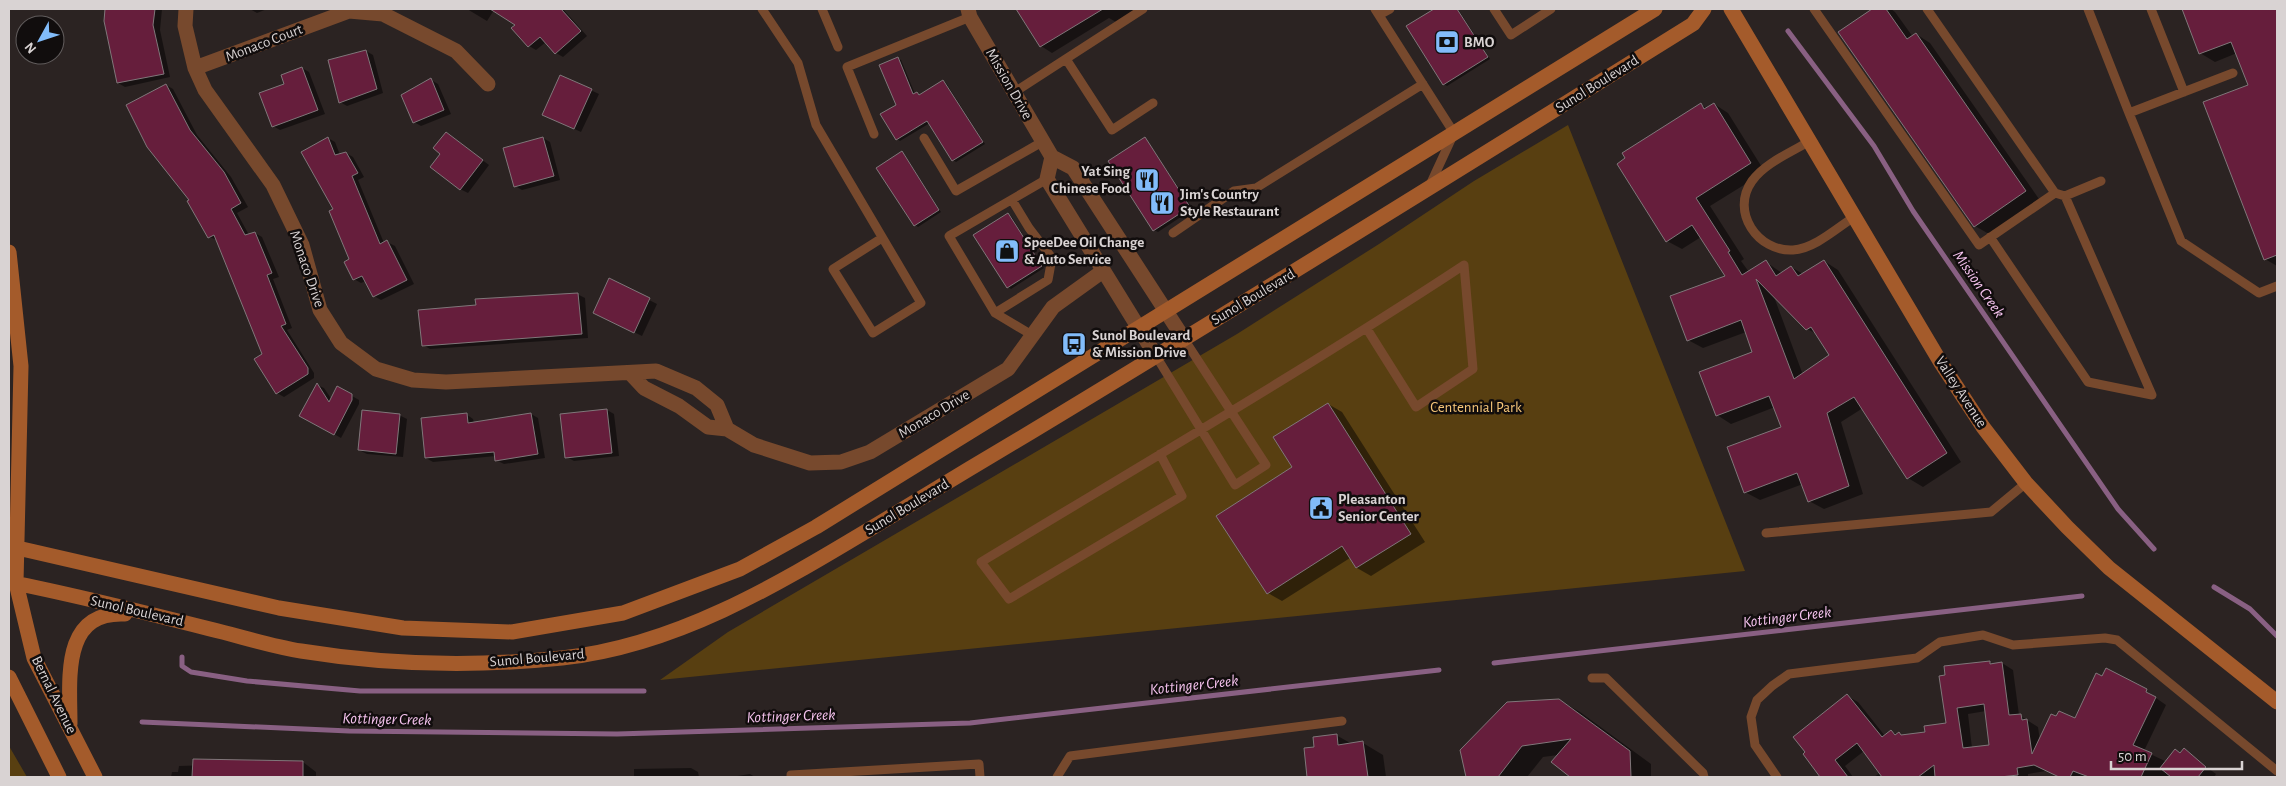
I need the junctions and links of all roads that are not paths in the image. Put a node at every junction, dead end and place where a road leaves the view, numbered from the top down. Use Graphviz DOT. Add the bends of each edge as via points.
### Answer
graph roads {
  1 [pos="186,9"];
  2 [pos="762,9"];
  3 [pos="822,9"];
  4 [pos="1143,9"];
  5 [pos="1390,9"];
  6 [pos="1494,9"];
  7 [pos="1551,9"];
  8 [pos="1655,9"];
  9 [pos="1704,9"];
  10 [pos="1731,9"];
  11 [pos="1927,9"];
  12 [pos="2088,9"];
  13 [pos="2150,9"];
  14 [pos="1817,10"];
  15 [pos="1377,12"];
  16 [pos="969,13"];
  17 [pos="838,47"];
  18 [pos="1066,59"];
  19 [pos="195,68"];
  20 [pos="2233,73"];
  21 [pos="488,84"];
  22 [pos="1423,84"];
  23 [pos="2184,92"];
  24 [pos="1013,93"];
  25 [pos="1153,103"];
  26 [pos="2128,113"];
  27 [pos="1454,133"];
  28 [pos="874,134"];
  29 [pos="924,138"];
  30 [pos="1042,142"];
  31 [pos="1808,142"];
  32 [pos="1052,158"];
  33 [pos="1047,179"];
  34 [pos="2102,181"];
  35 [pos="1429,188"];
  36 [pos="2055,193"];
  37 [pos="2065,196"];
  38 [pos="1012,200"];
  39 [pos="1854,218"];
  40 [pos="1173,232"];
  41 [pos="1990,237"];
  42 [pos="882,238"];
  43 [pos="9,252"];
  44 [pos="1103,271"];
  45 [pos="2277,286"];
  46 [pos="1165,310"];
  47 [pos="995,313"];
  48 [pos="1138,328"];
  49 [pos="1367,329"];
  50 [pos="1032,335"];
  51 [pos="1184,339"];
  52 [pos="1156,356"];
  53 [pos="630,373"];
  54 [pos="1231,411"];
  55 [pos="727,429"];
  56 [pos="1200,429"];
  57 [pos="1160,454"];
  58 [pos="2026,483"];
  59 [pos="1766,533"];
  60 [pos="13,547"];
  61 [pos="12,583"];
  62 [pos="153,615"];
  63 [pos="9,678"];
  64 [pos="1592,678"];
  65 [pos="2277,702"];
  66 [pos="1342,721"];
  67 [pos="70,728"];
  68 [pos="2277,771"];
  69 [pos="59,777"];
  70 [pos="95,777"];
  71 [pos="791,777"];
  72 [pos="980,777"];
  73 [pos="1057,777"];
  74 [pos="1704,777"];
  75 [pos="1777,777"];
  1 -- 19 [label="street, Monaco Drive" via="185,26"];
  2 -- 42 [label="lane" via="798,64 816,124"];
  3 -- 17 [label="lane"];
  4 -- 18 [label="lane"];
  5 -- 15 [label="lane"];
  6 -- 7 [label="lane" via="1511,35"];
  8 -- 27 [label="main road, Sunol Boulevard"];
  9 -- 35 [label="main road, Sunol Boulevard" via="1693,24"];
  10 -- 31 [label="main road, Valley Avenue"];
  11 -- 36 [label="lane"];
  12 -- 26 [label="lane"];
  13 -- 23 [label="lane"];
  14 -- 41 [label="lane" via="1979,245"];
  15 -- 22 [label="lane"];
  16 -- 24 [label="street, Mission Drive"];
  16 -- 28 [label="lane" via="847,67"];
  18 -- 24 [label="lane"];
  18 -- 25 [label="lane" via="1112,130"];
  19 -- 21 [label="street, Monaco Court" via="349,11 383,14 456,51"];
  19 -- 53 [label="street, Monaco Drive" via="205,90 273,185 302,245 320,310 341,343 376,369 413,380 446,382"];
  20 -- 23 [label="lane"];
  22 -- 27 [label="lane"];
  22 -- 40 [label="lane" via="1256,188 1234,191"];
  23 -- 26 [label="lane"];
  24 -- 30 [label="street, Mission Drive"];
  26 -- 45 [label="lane" via="2181,241 2260,293"];
  27 -- 35 [label="lane"];
  27 -- 46 [label="main road, Sunol Boulevard"];
  29 -- 30 [label="lane" via="956,191"];
  30 -- 32 [label="street, Mission Drive"];
  31 -- 39 [label="main road, Valley Avenue"];
  31 -- 39 [label="lane" via="1762,170 1751,182 1745,198 1745,215 1752,231 1763,242 1778,249 1795,250"];
  32 -- 33 [label="street"];
  32 -- 46 [label="street, Mission Drive" via="1072,168"];
  33 -- 38 [label="lane"];
  33 -- 44 [label="street"];
  34 -- 37 [label="lane"];
  35 -- 51 [label="main road, Sunol Boulevard"];
  36 -- 37 [label="lane"];
  36 -- 41 [label="lane"];
  37 -- 41 [label="lane" via="2152,395 2088,382"];
  38 -- 47 [label="lane" via="1052,258 1048,280"];
  38 -- 47 [label="lane" via="949,236"];
  39 -- 58 [label="main road, Valley Avenue" via="1967,403"];
  42 -- 42 [label="lane" via="833,269 873,333 921,303"];
  43 -- 60 [label="main road, Bernal Avenue" via="21,366"];
  44 -- 48 [label="street"];
  44 -- 50 [label="street, Monaco Drive" via="1052,307"];
  46 -- 48 [label="main road, Sunol Boulevard"];
  46 -- 51 [label="street, Mission Drive"];
  47 -- 50 [label="lane"];
  48 -- 52 [label="street"];
  48 -- 60 [label="main road, Sunol Boulevard" via="809,532 740,570 623,613 512,632 403,628 279,608"];
  49 -- 49 [label="lane" via="1416,407 1473,369 1464,265"];
  49 -- 54 [label="lane"];
  50 -- 55 [label="street, Monaco Drive" via="1008,369 870,452 841,462 810,463 754,444"];
  51 -- 52 [label="main road, Sunol Boulevard"];
  51 -- 54 [label="lane"];
  52 -- 56 [label="lane"];
  52 -- 62 [label="main road, Sunol Boulevard" via="748,600 689,625 625,646 566,658 504,662 444,664 371,660 297,650"];
  53 -- 55 [label="street, Monaco Drive" via="644,388 708,426"];
  53 -- 55 [label="street, Monaco Drive" via="656,371 696,388 717,405"];
  54 -- 56 [label="lane"];
  54 -- 56 [label="lane" via="1266,465 1235,485"];
  56 -- 57 [label="lane"];
  57 -- 57 [label="lane" via="982,562 1009,599 1182,496"];
  58 -- 59 [label="lane" via="1991,512"];
  58 -- 65 [label="main road, Valley Avenue" via="2109,568"];
  60 -- 61 [label="main road, Bernal Avenue"];
  61 -- 62 [label="main road, Sunol Boulevard"];
  61 -- 67 [label="main road, Bernal Avenue" via="34,658"];
  62 -- 67 [label="main road" via="108,613 94,619 84,630 74,646 70,668"];
  63 -- 69 [label="main road"];
  64 -- 74 [label="lane" via="1606,678"];
  66 -- 73 [label="lane" via="1070,756"];
  67 -- 70 [label="main road, Bernal Avenue"];
  68 -- 75 [label="lane" via="2116,640 2105,638 2013,645 1983,635 1940,642 1917,658 1789,674 1757,700 1751,717 1755,745"];
  71 -- 72 [label="lane" via="979,764"];
}
